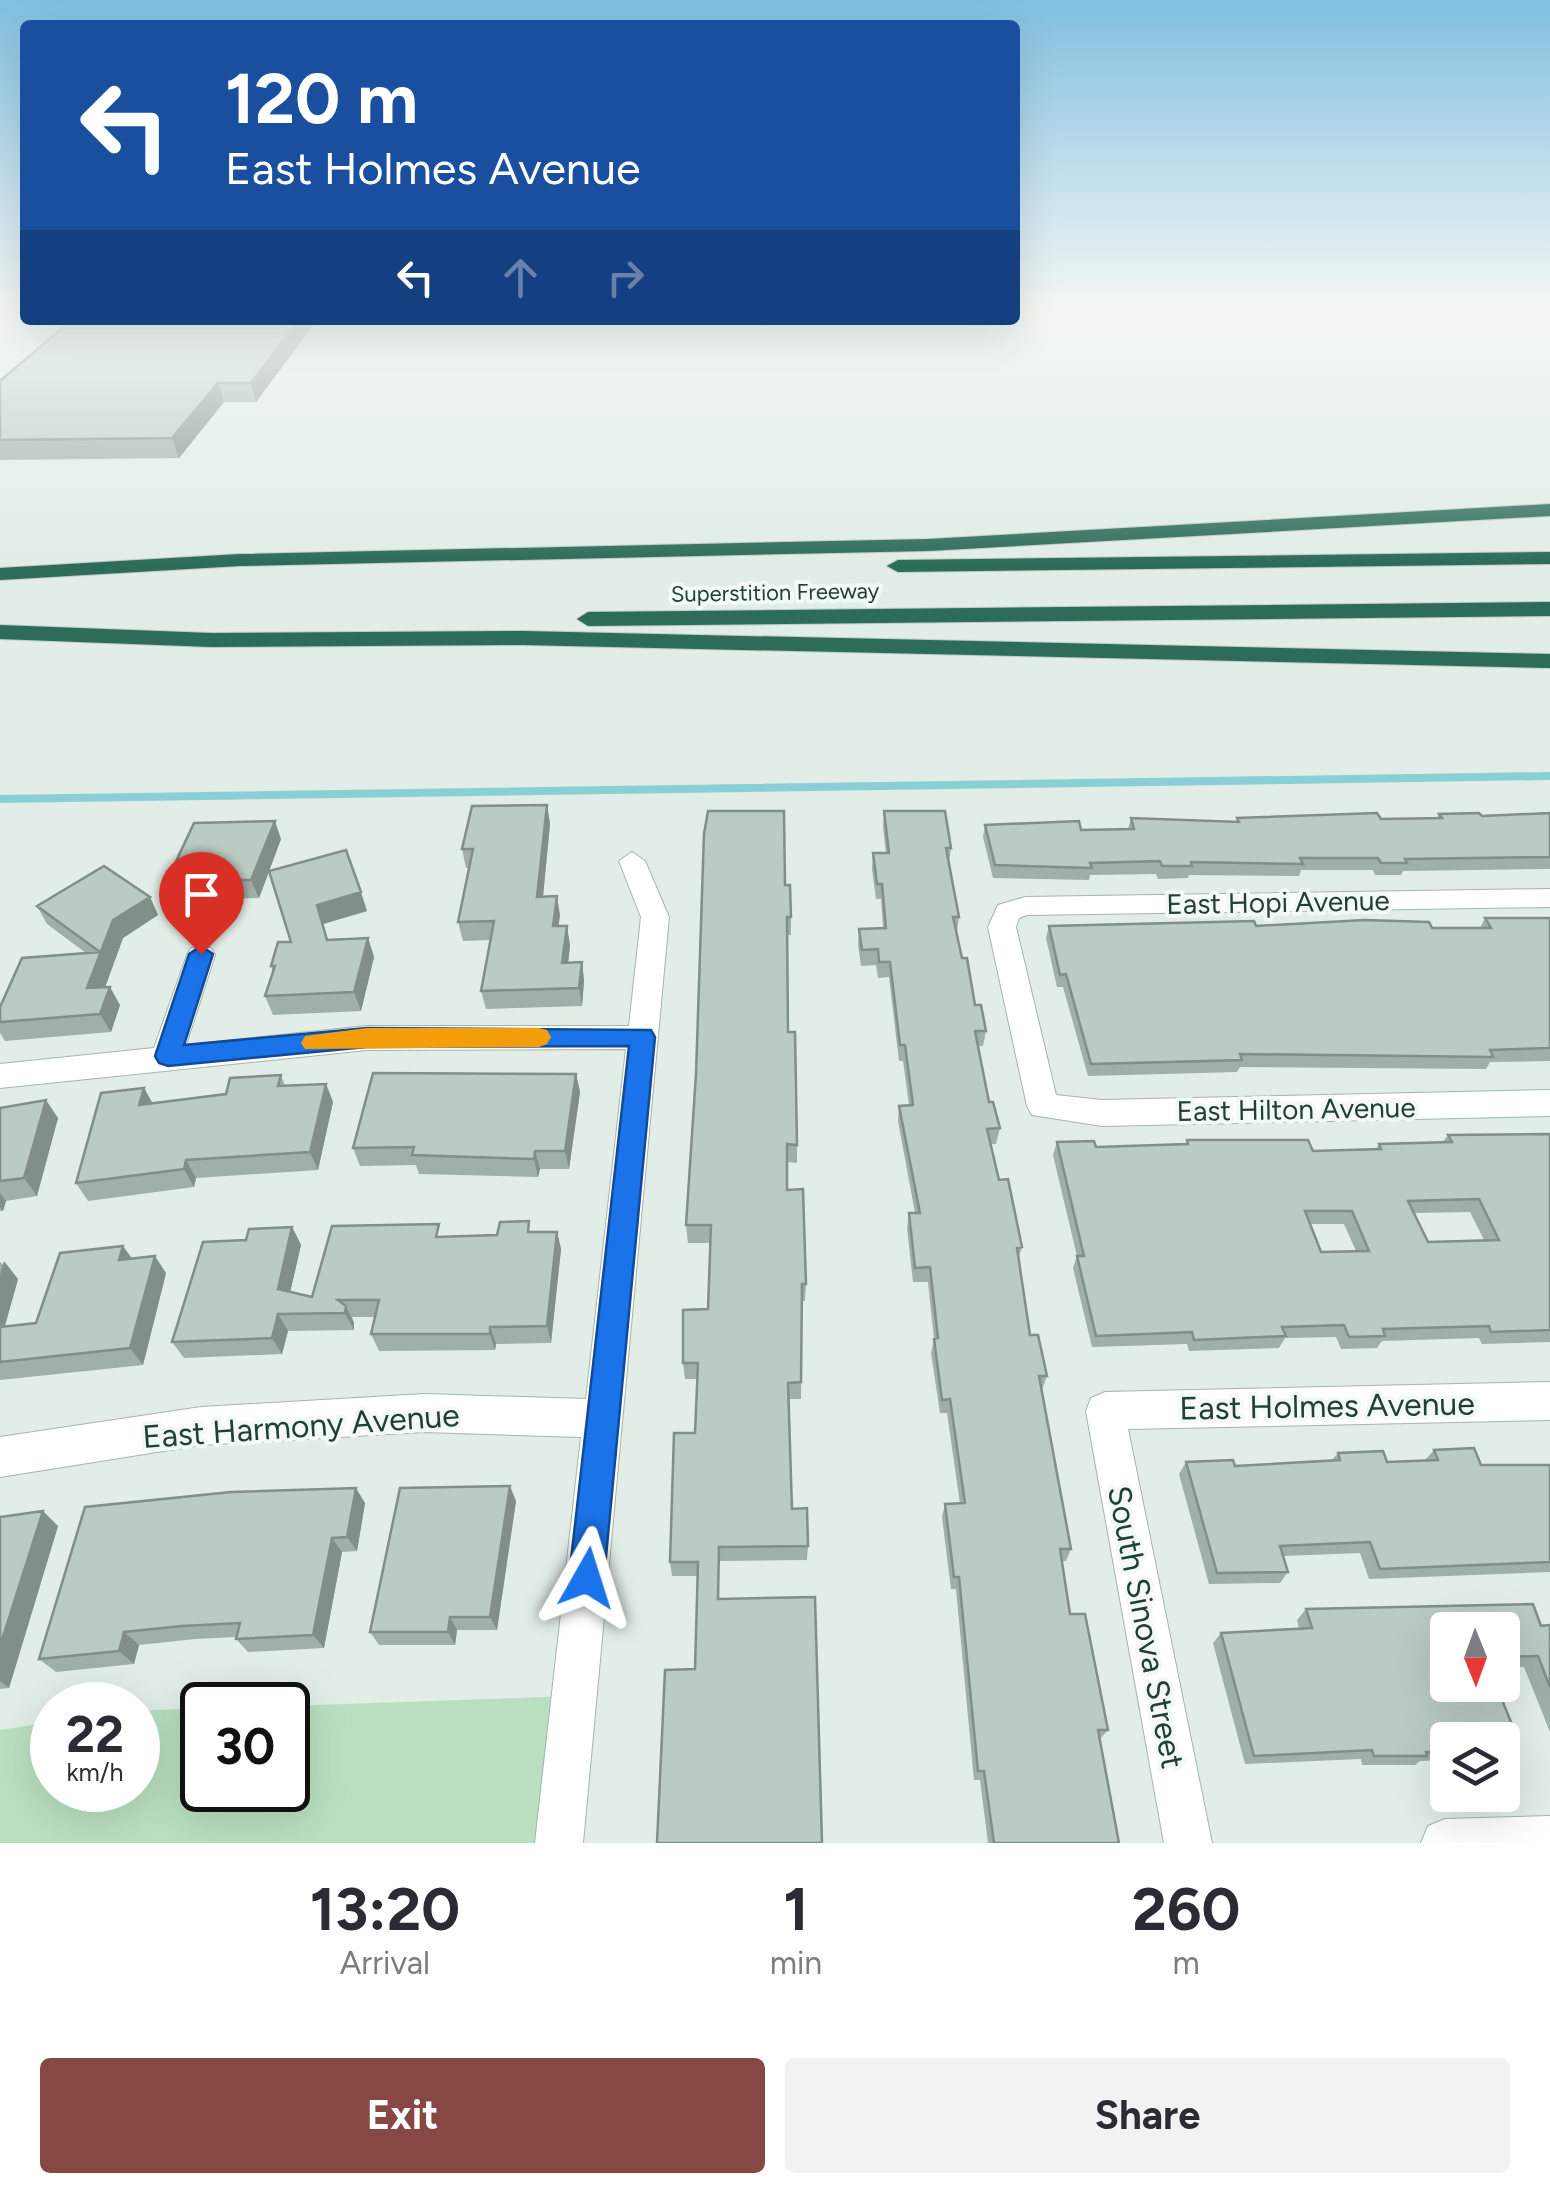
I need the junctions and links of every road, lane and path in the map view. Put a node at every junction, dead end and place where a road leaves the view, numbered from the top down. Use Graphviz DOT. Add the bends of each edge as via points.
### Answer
graph roads {
  1 [pos="1550,510"];
  2 [pos="1550,558"];
  3 [pos="0,575"];
  4 [pos="1550,609"];
  5 [pos="0,629"];
  6 [pos="1550,661"];
  7 [pos="632,861"];
  8 [pos="1550,898"];
  9 [pos="201,954"];
  10 [pos="642,1037"];
  11 [pos="168,1056"];
  12 [pos="0,1076"];
  13 [pos="1550,1103"];
  14 [pos="1043,1106"];
  15 [pos="1550,1401"];
  16 [pos="1105,1410"];
  17 [pos="604,1419"];
  18 [pos="0,1457"];
  19 [pos="1550,1840"];
  20 [pos="559,1843"];
  21 [pos="1188,1843"];
  22 [pos="1445,1843"];
  1 -- 3 [label="highway" via="928,545 240,560"];
  2 -- 3 [label="highway, Superstition Freeway"];
  4 -- 5 [label="highway, Superstition Freeway"];
  5 -- 6 [label="highway" via="210,640 524,638"];
  7 -- 10 [label="street" via="655,916"];
  8 -- 14 [label="street, East Hopi Avenue" via="1025,906 1008,912 1002,927"];
  9 -- 11 [label="street"];
  10 -- 11 [label="street" via="367,1038"];
  10 -- 17 [label="street"];
  11 -- 12 [label="street"];
  13 -- 14 [label="street, East Hilton Avenue" via="1102,1113"];
  15 -- 16 [label="street, East Holmes Avenue"];
  16 -- 21 [label="street, South Sinova Street"];
  17 -- 18 [label="street, East Harmony Avenue" via="424,1413 200,1426"];
  17 -- 20 [label="street"];
  19 -- 22 [label="street"];
}
